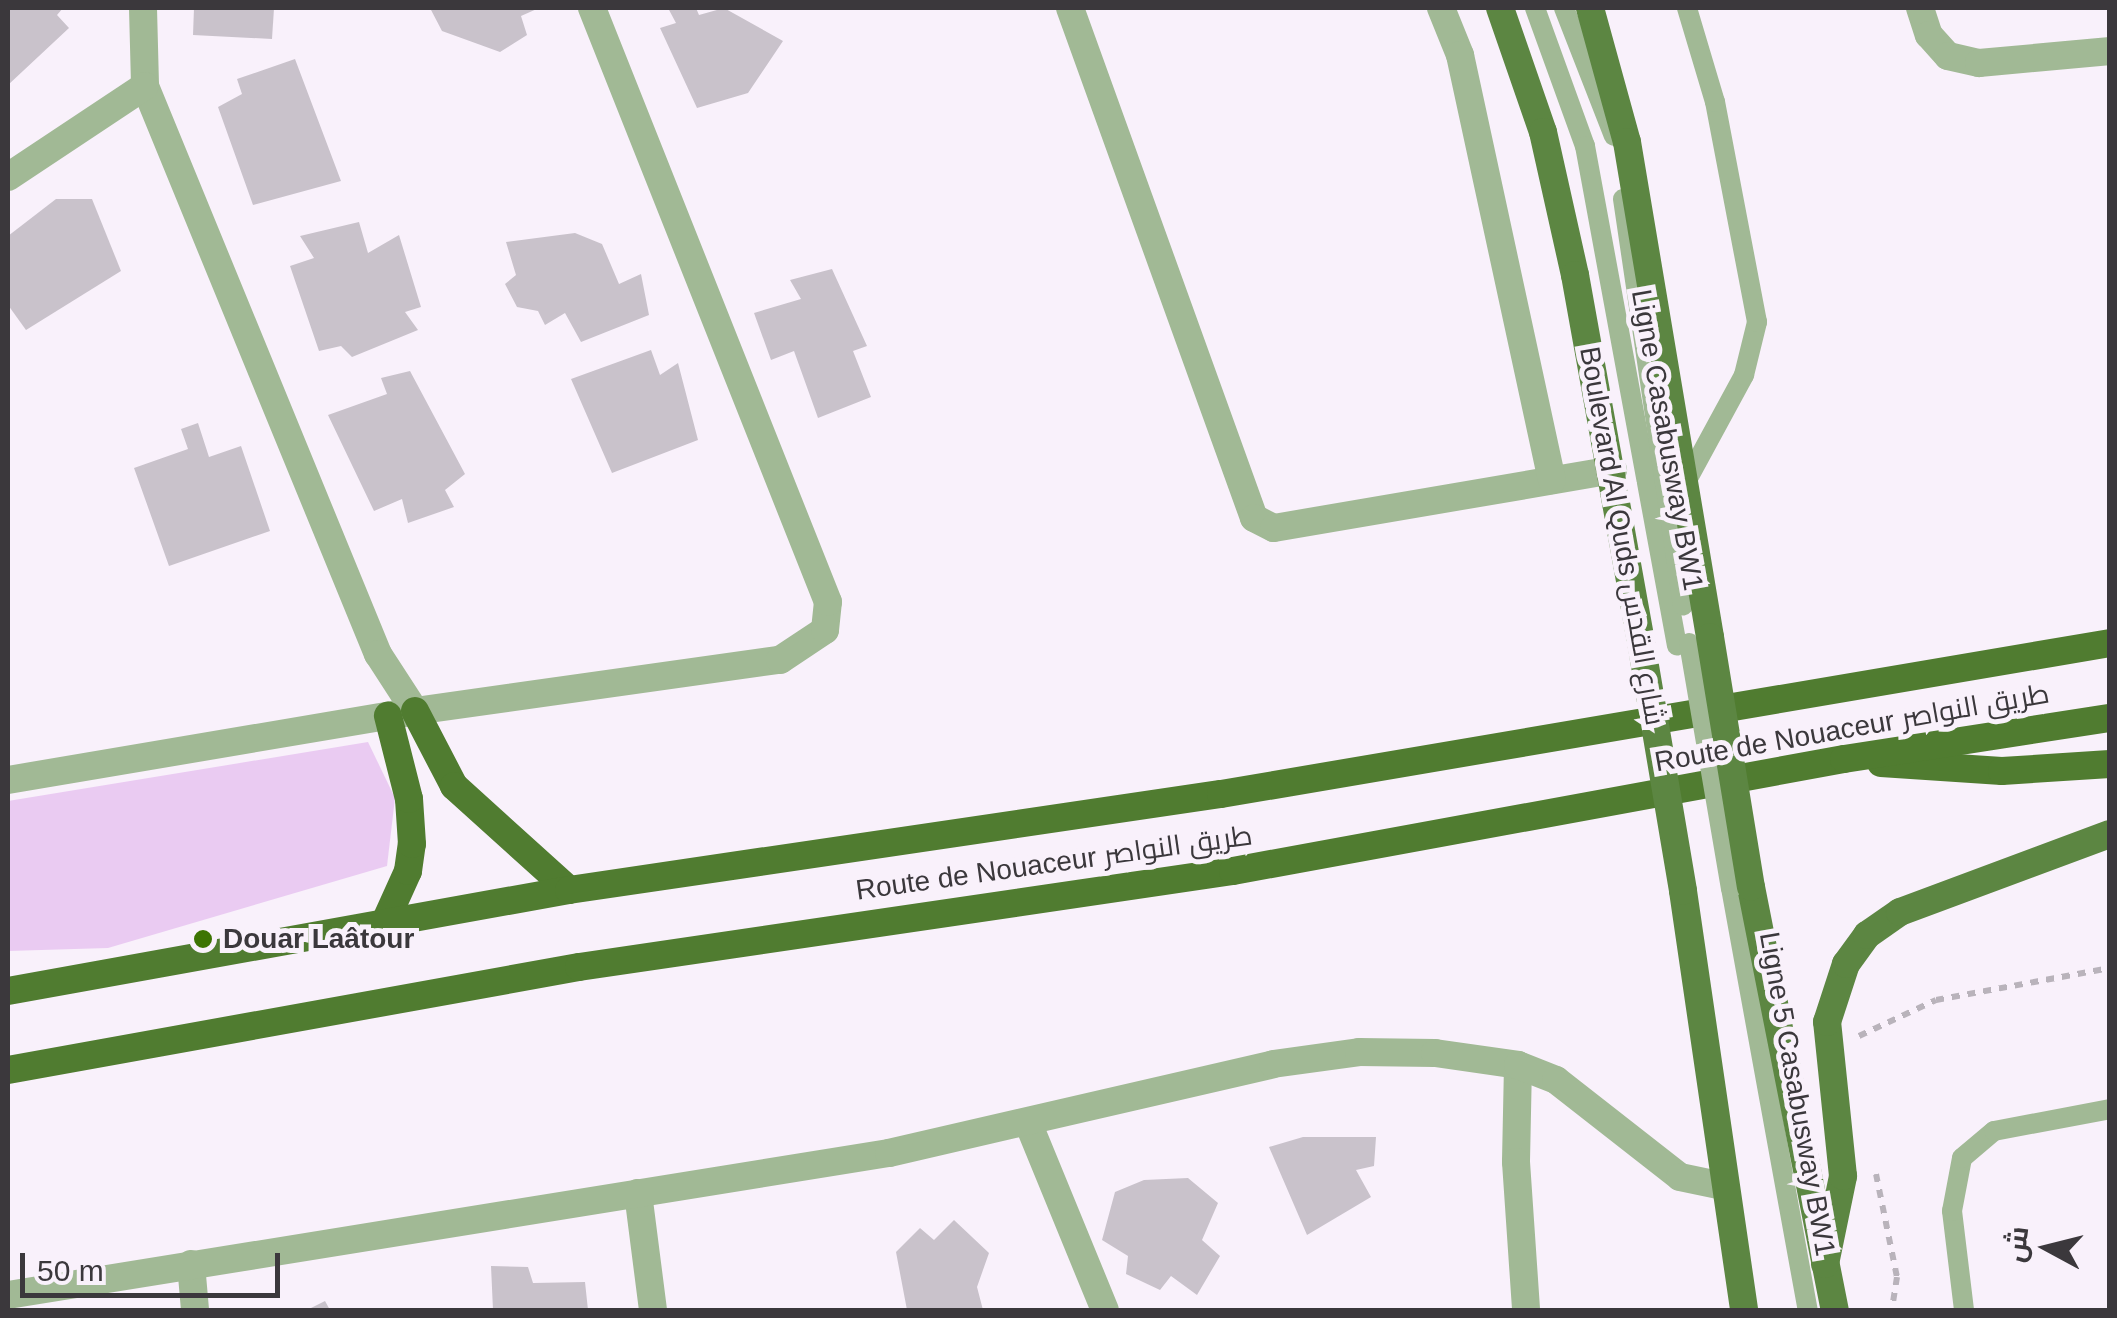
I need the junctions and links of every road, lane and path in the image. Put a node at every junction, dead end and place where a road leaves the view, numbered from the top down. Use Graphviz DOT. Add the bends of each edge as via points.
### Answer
graph roads {
  1 [pos="143,8"];
  2 [pos="592,8"];
  3 [pos="1070,8"];
  4 [pos="1441,8"];
  5 [pos="1500,8"];
  6 [pos="1535,8"];
  7 [pos="1564,8"];
  8 [pos="1590,8"];
  9 [pos="1687,8"];
  10 [pos="1920,8"];
  11 [pos="2110,50"];
  12 [pos="145,86"];
  13 [pos="8,177"];
  14 [pos="1613,470"];
  15 [pos="1552,480"];
  16 [pos="1686,482"];
  17 [pos="1692,642"];
  18 [pos="2110,643"];
  19 [pos="401,714"];
  20 [pos="2110,718"];
  21 [pos="1844,758"];
  22 [pos="2110,764"];
  23 [pos="8,780"];
  24 [pos="2110,834"];
  25 [pos="1733,888"];
  26 [pos="569,890"];
  27 [pos="385,922"];
  28 [pos="2110,968"];
  29 [pos="8,991"];
  30 [pos="1854,1046"];
  31 [pos="1518,1065"];
  32 [pos="8,1070"];
  33 [pos="2110,1110"];
  34 [pos="1029,1125"];
  35 [pos="1874,1166"];
  36 [pos="1723,1186"];
  37 [pos="638,1193"];
  38 [pos="191,1264"];
  39 [pos="1826,1264"];
  40 [pos="8,1295"];
  41 [pos="195,1310"];
  42 [pos="653,1310"];
  43 [pos="1105,1310"];
  44 [pos="1526,1310"];
  45 [pos="1744,1310"];
  46 [pos="1794,1310"];
  47 [pos="1808,1310"];
  48 [pos="1836,1310"];
  49 [pos="1892,1310"];
  50 [pos="1964,1310"];
  1 -- 12 [label="street"];
  2 -- 19 [label="street" via="828,602 825,630 780,660"];
  3 -- 15 [label="street" via="1254,518 1274,528"];
  4 -- 15 [label="street" via="1460,55"];
  5 -- 14 [label="main road, Boulevard Al Quds شارع القدس" via="1543,132"];
  6 -- 17 [label="lane, Ligne Casabusway BW1" via="1585,146"];
  7 -- 17 [label="lane, Ligne Casabusway BW1" via="1614,136"];
  8 -- 16 [label="main road" via="1627,142"];
  9 -- 16 [label="lane" via="1730,175 1757,337"];
  10 -- 11 [label="street" via="1929,35 1948,56 2006,62"];
  12 -- 13 [label="street"];
  12 -- 19 [label="street"];
  14 -- 15 [label="street"];
  14 -- 36 [label="main road, Boulevard Al Quds شارع القدس, bridge" via="1683,891"];
  16 -- 17 [label="main road"];
  17 -- 25 [label="main road, bridge"];
  18 -- 26 [label="highway, Route de Nouaceur طريق النواصر" via="1221,794"];
  19 -- 23 [label="street"];
  19 -- 26 [label="highway" via="454,786"];
  19 -- 27 [label="highway" via="412,844 408,871"];
  20 -- 21 [label="highway, Route de Nouaceur طريق النواصر"];
  21 -- 22 [label="highway" via="2002,771"];
  21 -- 32 [label="highway, Route de Nouaceur طريق النواصر" via="1233,871 579,966"];
  24 -- 39 [label="main road" via="1900,912 1867,935 1846,964 1827,1022 1843,1176"];
  25 -- 39 [label="main road"];
  25 -- 46 [label="lane, Ligne 5 Casabusway BW1"];
  25 -- 47 [label="lane, Ligne 5 Casabusway BW1"];
  26 -- 27 [label="highway, Route de Nouaceur طريق النواصر"];
  27 -- 29 [label="highway, Route de Nouaceur طريق النواصر"];
  28 -- 30 [label="path" via="1936,1000 1870,1027"];
  31 -- 34 [label="street" via="1435,1053 1359,1052 1170,1087"];
  31 -- 36 [label="street" via="1556,1080 1680,1177"];
  31 -- 44 [label="street" via="1516,1162"];
  33 -- 50 [label="lane" via="1994,1131 1962,1158 1952,1211"];
  34 -- 37 [label="street"];
  34 -- 43 [label="street"];
  35 -- 49 [label="path" via="1897,1276"];
  36 -- 45 [label="main road, Boulevard Al Quds شارع القدس"];
  37 -- 38 [label="street"];
  37 -- 42 [label="street"];
  38 -- 40 [label="street"];
  38 -- 41 [label="street"];
  39 -- 48 [label="main road"];
}
